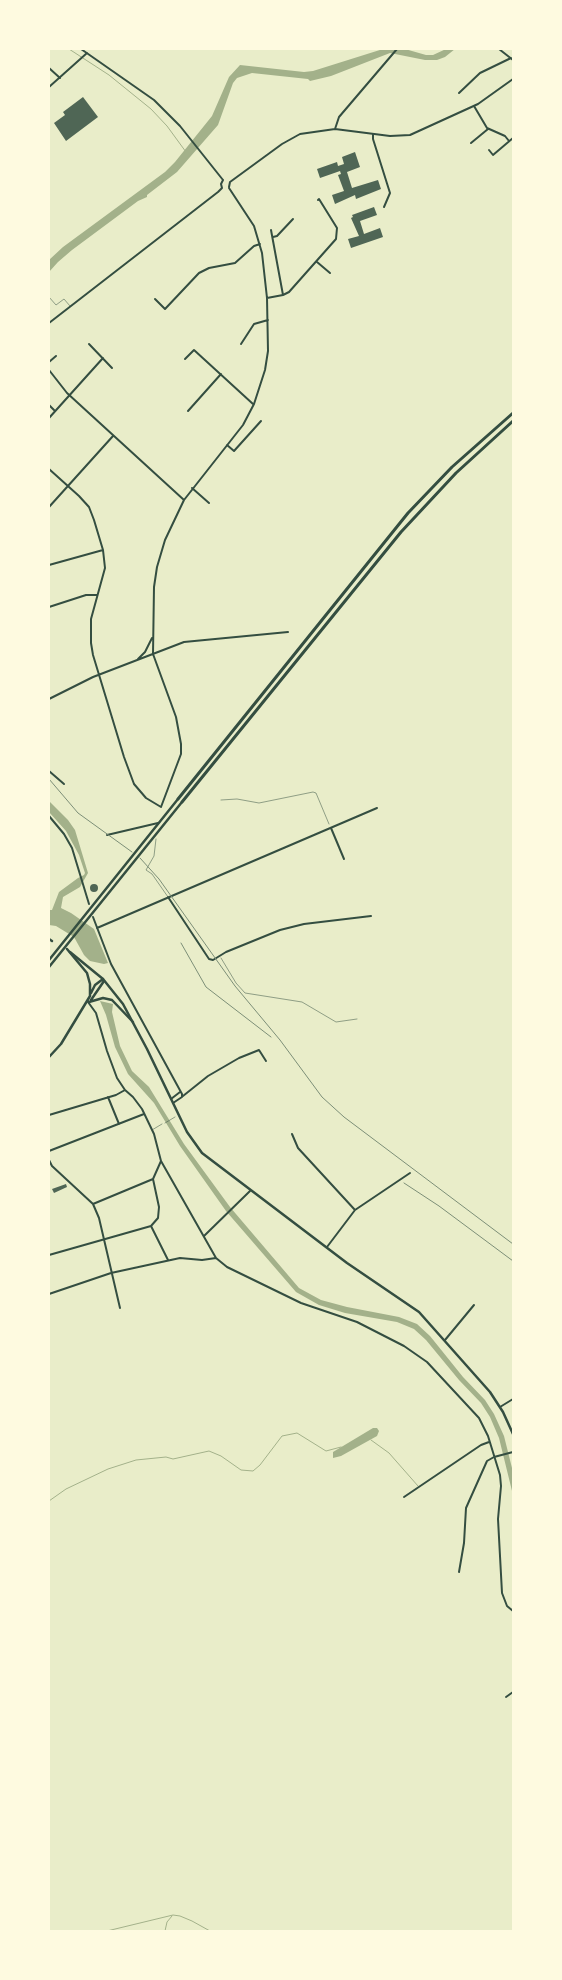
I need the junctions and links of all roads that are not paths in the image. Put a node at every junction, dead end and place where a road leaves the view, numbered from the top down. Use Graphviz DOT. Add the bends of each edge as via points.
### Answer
graph roads {
  1 [pos="81,49"];
  2 [pos="397,49"];
  3 [pos="499,49"];
  4 [pos="88,53"];
  5 [pos="512,59"];
  6 [pos="49,68"];
  7 [pos="60,78"];
  8 [pos="513,79"];
  9 [pos="49,87"];
  10 [pos="459,93"];
  11 [pos="474,106"];
  12 [pos="335,129"];
  13 [pos="488,129"];
  14 [pos="373,134"];
  15 [pos="513,138"];
  16 [pos="509,141"];
  17 [pos="471,143"];
  18 [pos="489,150"];
  19 [pos="223,180"];
  20 [pos="230,182"];
  21 [pos="222,188"];
  22 [pos="229,188"];
  23 [pos="318,200"];
  24 [pos="384,206"];
  25 [pos="293,219"];
  26 [pos="271,230"];
  27 [pos="273,237"];
  28 [pos="260,244"];
  29 [pos="317,262"];
  30 [pos="330,274"];
  31 [pos="283,295"];
  32 [pos="49,297"];
  33 [pos="267,298"];
  34 [pos="155,299"];
  35 [pos="71,307"];
  36 [pos="268,320"];
  37 [pos="49,323"];
  38 [pos="89,344"];
  39 [pos="241,344"];
  40 [pos="56,356"];
  41 [pos="103,358"];
  42 [pos="186,359"];
  43 [pos="49,362"];
  44 [pos="112,368"];
  45 [pos="49,370"];
  46 [pos="221,374"];
  47 [pos="69,395"];
  48 [pos="254,404"];
  49 [pos="49,405"];
  50 [pos="55,411"];
  51 [pos="188,411"];
  52 [pos="513,413"];
  53 [pos="49,418"];
  54 [pos="261,421"];
  55 [pos="513,421"];
  56 [pos="113,436"];
  57 [pos="227,445"];
  58 [pos="49,468"];
  59 [pos="68,486"];
  60 [pos="192,488"];
  61 [pos="184,500"];
  62 [pos="209,503"];
  63 [pos="49,507"];
  64 [pos="103,550"];
  65 [pos="49,565"];
  66 [pos="98,596"];
  67 [pos="49,607"];
  68 [pos="288,632"];
  69 [pos="153,634"];
  70 [pos="152,654"];
  71 [pos="134,661"];
  72 [pos="98,675"];
  73 [pos="49,699"];
  74 [pos="49,770"];
  75 [pos="64,784"];
  76 [pos="180,801"];
  77 [pos="377,808"];
  78 [pos="49,816"];
  79 [pos="159,823"];
  80 [pos="331,828"];
  81 [pos="107,835"];
  82 [pos="156,839"];
  83 [pos="344,859"];
  84 [pos="168,897"];
  85 [pos="90,904"];
  86 [pos="371,916"];
  87 [pos="93,917"];
  88 [pos="97,928"];
  89 [pos="220,956"];
  90 [pos="49,960"];
  91 [pos="50,966"];
  92 [pos="103,980"];
  93 [pos="90,996"];
  94 [pos="89,1002"];
  95 [pos="358,1019"];
  96 [pos="133,1022"];
  97 [pos="49,1057"];
  98 [pos="266,1060"];
  99 [pos="125,1090"];
  100 [pos="180,1092"];
  101 [pos="185,1094"];
  102 [pos="108,1097"];
  103 [pos="182,1097"];
  104 [pos="171,1099"];
  105 [pos="173,1104"];
  106 [pos="144,1114"];
  107 [pos="49,1115"];
  108 [pos="119,1124"];
  109 [pos="162,1124"];
  110 [pos="152,1130"];
  111 [pos="292,1134"];
  112 [pos="49,1150"];
  113 [pos="49,1160"];
  114 [pos="162,1161"];
  115 [pos="410,1173"];
  116 [pos="153,1179"];
  117 [pos="250,1190"];
  118 [pos="93,1204"];
  119 [pos="355,1210"];
  120 [pos="151,1226"];
  121 [pos="204,1236"];
  122 [pos="104,1240"];
  123 [pos="327,1247"];
  124 [pos="49,1255"];
  125 [pos="216,1258"];
  126 [pos="168,1260"];
  127 [pos="111,1273"];
  128 [pos="49,1294"];
  129 [pos="474,1305"];
  130 [pos="120,1308"];
  131 [pos="445,1340"];
  132 [pos="513,1399"];
  133 [pos="500,1407"];
  134 [pos="513,1434"];
  135 [pos="490,1441"];
  136 [pos="512,1452"];
  137 [pos="494,1457"];
  138 [pos="404,1497"];
  139 [pos="458,1572"];
  140 [pos="513,1612"];
  141 [pos="513,1692"];
  142 [pos="506,1697"];
  1 -- 4 [label="street"];
  2 -- 12 [label="street" via="339,117"];
  3 -- 5 [label="street"];
  4 -- 7 [label="street"];
  4 -- 19 [label="street" via="166,112"];
  5 -- 10 [label="street" via="480,73"];
  6 -- 7 [label="street"];
  7 -- 9 [label="street"];
  8 -- 11 [label="street"];
  11 -- 13 [label="street"];
  11 -- 14 [label="street" via="414,134"];
  12 -- 14 [label="street"];
  12 -- 20 [label="street" via="294,137"];
  13 -- 16 [label="street"];
  13 -- 17 [label="street"];
  14 -- 24 [label="street" via="390,193"];
  15 -- 16 [label="street"];
  16 -- 18 [label="street" via="493,155"];
  19 -- 20 [label="street"];
  19 -- 21 [label="street"];
  20 -- 22 [label="street"];
  21 -- 22 [label="street"];
  21 -- 35 [label="street"];
  22 -- 28 [label="street" via="254,226"];
  23 -- 29 [label="street" via="338,233"];
  25 -- 27 [label="street"];
  26 -- 27 [label="street"];
  27 -- 31 [label="street"];
  28 -- 33 [label="street"];
  28 -- 34 [label="street" via="235,263 199,273 165,309"];
  29 -- 30 [label="street"];
  29 -- 31 [label="street"];
  31 -- 33 [label="street"];
  32 -- 35 [label="lane" via="56,305 64,299"];
  33 -- 36 [label="street"];
  35 -- 37 [label="street"];
  36 -- 39 [label="street" via="254,324"];
  36 -- 48 [label="street" via="265,370"];
  38 -- 41 [label="street"];
  40 -- 43 [label="street"];
  41 -- 44 [label="street"];
  41 -- 47 [label="street"];
  42 -- 46 [label="street" via="194,350"];
  45 -- 47 [label="street"];
  46 -- 48 [label="street"];
  46 -- 51 [label="street"];
  47 -- 50 [label="street"];
  47 -- 56 [label="street"];
  48 -- 57 [label="street"];
  49 -- 50 [label="street"];
  50 -- 53 [label="street"];
  52 -- 76 [label="highway" via="452,467 408,513"];
  54 -- 57 [label="street" via="234,451"];
  55 -- 76 [label="highway" via="456,473 401,532"];
  56 -- 59 [label="street"];
  56 -- 61 [label="street"];
  57 -- 60 [label="street"];
  58 -- 59 [label="street"];
  59 -- 63 [label="street"];
  59 -- 64 [label="street" via="89,507"];
  60 -- 61 [label="street"];
  60 -- 62 [label="street"];
  61 -- 69 [label="street" via="165,540 157,567"];
  64 -- 65 [label="street"];
  64 -- 66 [label="street" via="105,568"];
  66 -- 67 [label="street" via="86,595"];
  66 -- 72 [label="street" via="90,628"];
  68 -- 70 [label="street" via="189,642"];
  69 -- 70 [label="street"];
  69 -- 71 [label="street" via="145,652"];
  70 -- 71 [label="street"];
  70 -- 72 [label="street" via="176,717 182,744 161,807 146,798 134,784"];
  71 -- 72 [label="street"];
  72 -- 73 [label="street"];
  74 -- 75 [label="street"];
  76 -- 90 [label="main road"];
  76 -- 91 [label="main road"];
  77 -- 80 [label="street"];
  78 -- 85 [label="street" via="72,848"];
  79 -- 81 [label="street"];
  80 -- 83 [label="street"];
  80 -- 84 [label="street"];
  82 -- 84 [label="lane" via="154,856 146,870"];
  84 -- 88 [label="street"];
  84 -- 89 [label="street" via="208,958 213,960"];
  86 -- 89 [label="street" via="280,930"];
  87 -- 88 [label="street"];
  88 -- 100 [label="street" via="114,969"];
  89 -- 95 [label="lane" via="245,993 302,1002 336,1022"];
  92 -- 93 [label="main road" via="95,985"];
  92 -- 93 [label="main road" via="67,949 87,973"];
  92 -- 94 [label="main road"];
  92 -- 96 [label="main road"];
  93 -- 94 [label="main road"];
  94 -- 96 [label="main road" via="103,998 112,1000"];
  94 -- 97 [label="main road" via="62,1044"];
  94 -- 99 [label="street" via="96,1013 117,1078"];
  96 -- 104 [label="main road"];
  98 -- 101 [label="street" via="259,1050 254,1052 208,1076"];
  99 -- 102 [label="street"];
  99 -- 106 [label="street" via="134,1097"];
  100 -- 101 [label="street"];
  100 -- 103 [label="street"];
  100 -- 104 [label="street"];
  101 -- 103 [label="street"];
  102 -- 107 [label="street"];
  102 -- 108 [label="street"];
  103 -- 105 [label="street"];
  104 -- 105 [label="main road"];
  105 -- 117 [label="main road" via="190,1138 202,1153"];
  106 -- 108 [label="street"];
  106 -- 110 [label="street"];
  108 -- 112 [label="street"];
  109 -- 110 [label="lane"];
  110 -- 114 [label="street"];
  111 -- 119 [label="street" via="298,1148"];
  113 -- 118 [label="street"];
  114 -- 116 [label="street"];
  114 -- 121 [label="street"];
  115 -- 119 [label="street"];
  116 -- 118 [label="street"];
  116 -- 120 [label="street" via="159,1207 158,1218"];
  117 -- 121 [label="street"];
  117 -- 123 [label="main road"];
  118 -- 122 [label="street"];
  119 -- 123 [label="street"];
  120 -- 122 [label="street"];
  120 -- 126 [label="street"];
  121 -- 125 [label="street"];
  122 -- 124 [label="street"];
  122 -- 127 [label="street"];
  123 -- 131 [label="main road" via="410,1305"];
  125 -- 126 [label="street"];
  125 -- 135 [label="street" via="227,1267 301,1303 357,1322 416,1354 475,1412"];
  126 -- 127 [label="street"];
  127 -- 128 [label="street"];
  127 -- 130 [label="street"];
  129 -- 131 [label="street"];
  131 -- 133 [label="main road"];
  132 -- 133 [label="street"];
  133 -- 134 [label="main road"];
  135 -- 137 [label="street"];
  135 -- 138 [label="street"];
  136 -- 137 [label="street"];
  137 -- 139 [label="street" via="487,1461 466,1508"];
  137 -- 140 [label="street" via="501,1486 498,1519 502,1593 506,1606"];
  141 -- 142 [label="street"];
}
